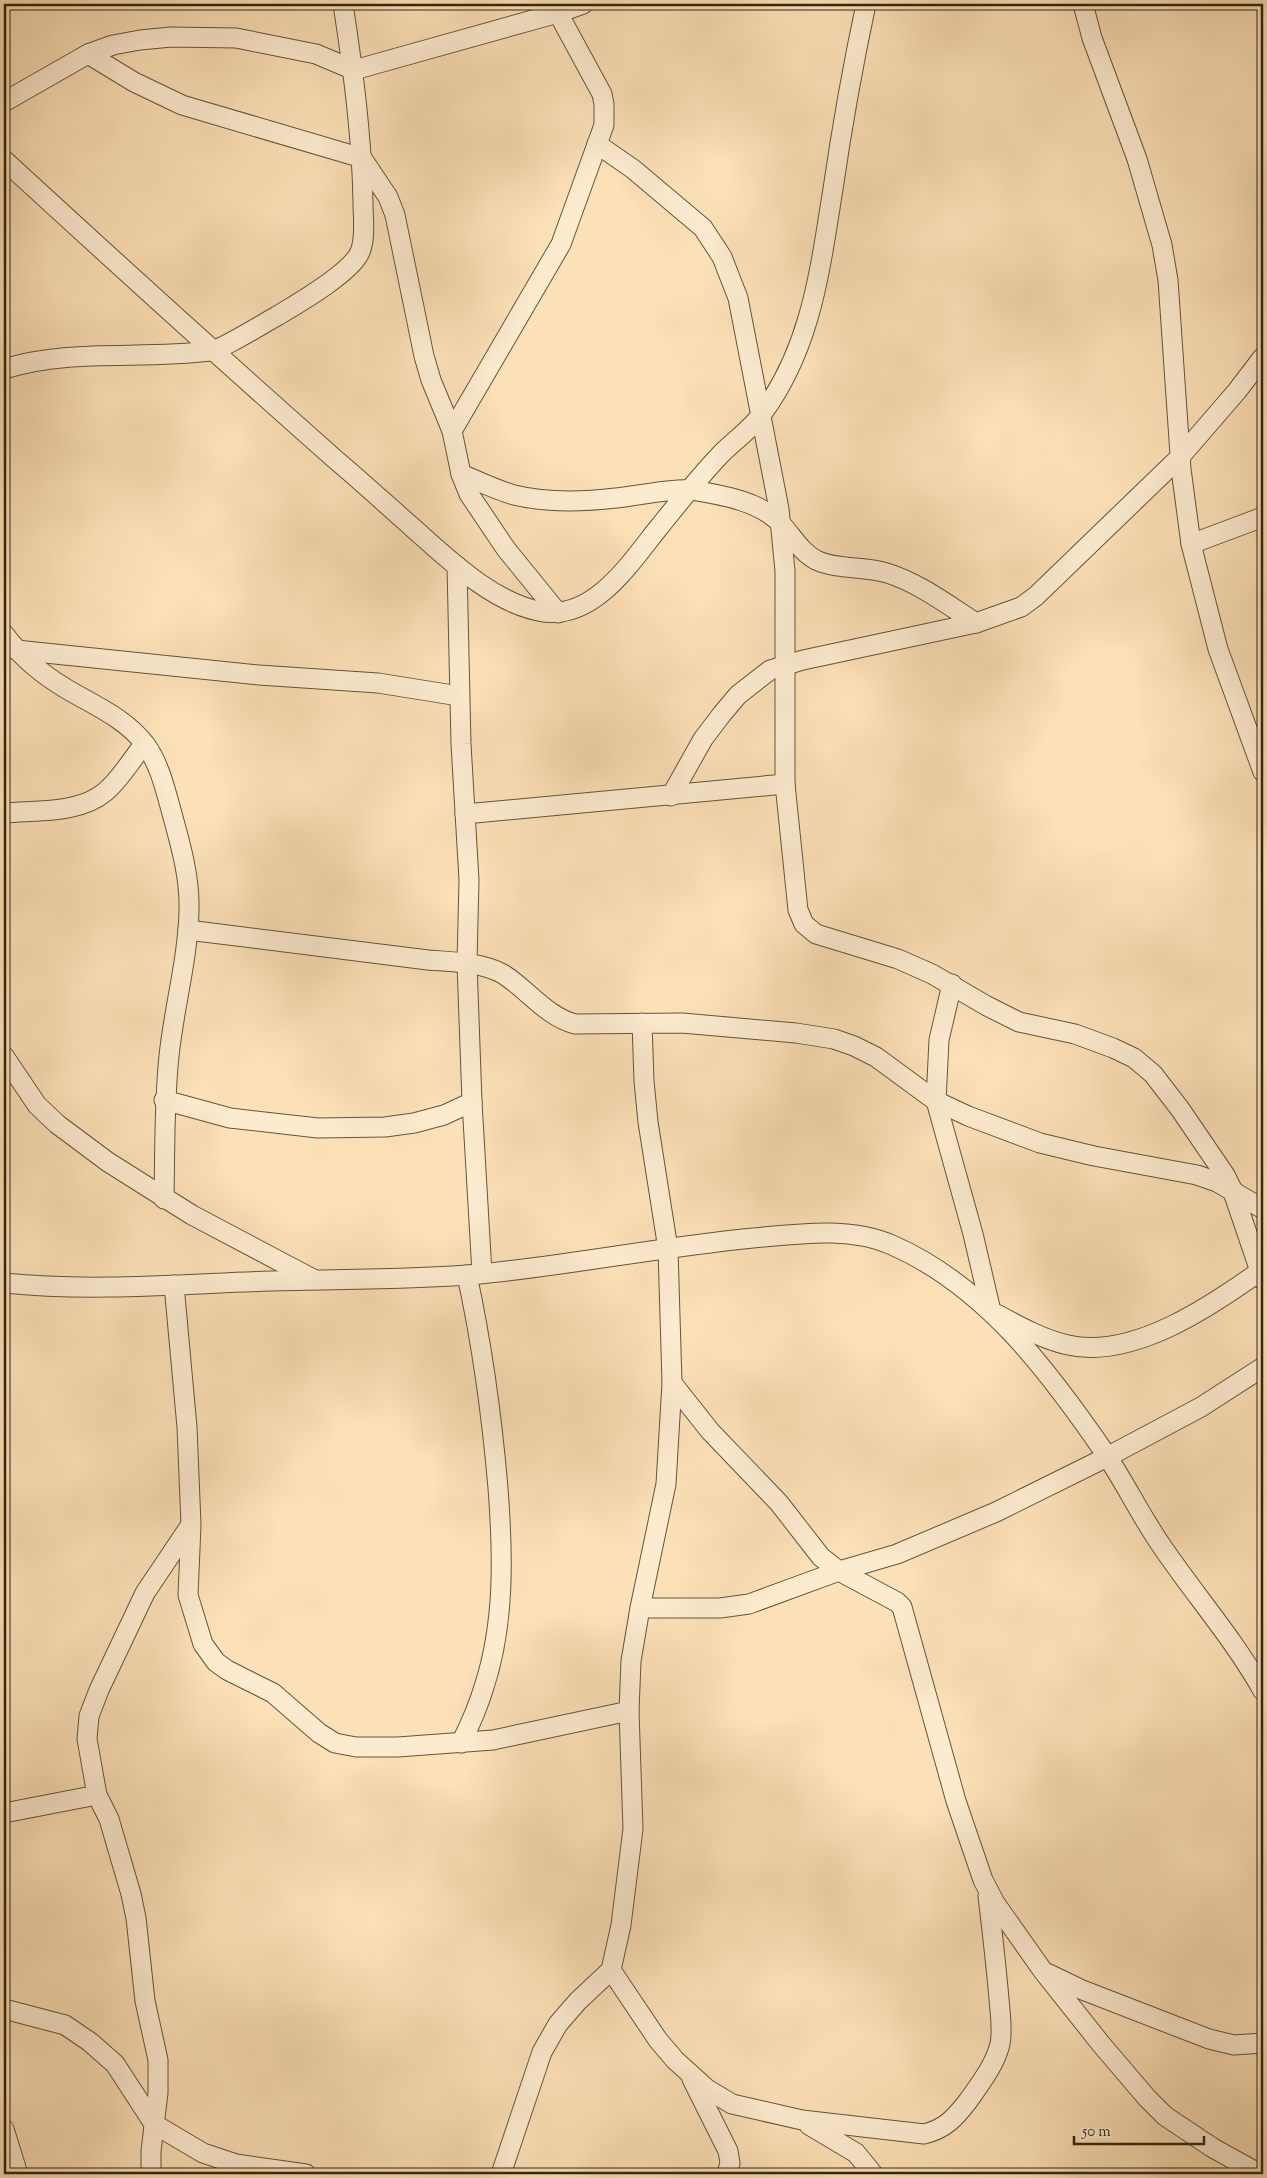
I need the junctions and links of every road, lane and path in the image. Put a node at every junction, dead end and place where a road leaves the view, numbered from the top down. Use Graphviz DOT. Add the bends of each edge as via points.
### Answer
graph roads {
  1 [pos="343,4"];
  2 [pos="583,4"];
  3 [pos="866,4"];
  4 [pos="1083,4"];
  5 [pos="558,13"];
  6 [pos="88,54"];
  7 [pos="354,70"];
  8 [pos="4,102"];
  9 [pos="597,144"];
  10 [pos="362,158"];
  11 [pos="4,160"];
  12 [pos="213,351"];
  13 [pos="1263,357"];
  14 [pos="4,369"];
  15 [pos="761,416"];
  16 [pos="452,431"];
  17 [pos="1180,457"];
  18 [pos="461,474"];
  19 [pos="689,490"];
  20 [pos="1263,517"];
  21 [pos="781,523"];
  22 [pos="1191,544"];
  23 [pos="457,566"];
  24 [pos="558,613"];
  25 [pos="976,623"];
  26 [pos="4,634"];
  27 [pos="16,650"];
  28 [pos="784,664"];
  29 [pos="460,696"];
  30 [pos="144,744"];
  31 [pos="1263,772"];
  32 [pos="785,784"];
  33 [pos="671,796"];
  34 [pos="4,813"];
  35 [pos="465,814"];
  36 [pos="188,930"];
  37 [pos="467,963"];
  38 [pos="952,984"];
  39 [pos="642,1023"];
  40 [pos="4,1056"];
  41 [pos="164,1100"];
  42 [pos="936,1101"];
  43 [pos="472,1102"];
  44 [pos="1232,1189"];
  45 [pos="164,1199"];
  46 [pos="1263,1209"];
  47 [pos="668,1249"];
  48 [pos="475,1274"];
  49 [pos="1262,1274"];
  50 [pos="314,1280"];
  51 [pos="5,1285"];
  52 [pos="174,1285"];
  53 [pos="991,1311"];
  54 [pos="1263,1367"];
  55 [pos="672,1383"];
  56 [pos="1107,1457"];
  57 [pos="191,1525"];
  58 [pos="839,1571"];
  59 [pos="640,1608"];
  60 [pos="1263,1691"];
  61 [pos="629,1711"];
  62 [pos="461,1743"];
  63 [pos="98,1795"];
  64 [pos="4,1814"];
  65 [pos="987,1888"];
  66 [pos="611,1970"];
  67 [pos="1043,1971"];
  68 [pos="4,2009"];
  69 [pos="1263,2043"];
  70 [pos="688,2072"];
  71 [pos="802,2120"];
  72 [pos="154,2124"];
  73 [pos="4,2129"];
  74 [pos="18,2174"];
  75 [pos="151,2174"];
  76 [pos="306,2174"];
  77 [pos="501,2174"];
  78 [pos="727,2174"];
  79 [pos="873,2174"];
  80 [pos="1260,2174"];
  1 -- 7 [label="street"];
  2 -- 5 [label="street"];
  3 -- 15 [label="street" via="812,311 790,365"];
  4 -- 17 [label="street" via="1092,38 1137,159 1166,264"];
  5 -- 7 [label="street"];
  5 -- 9 [label="street" via="602,94 604,125"];
  6 -- 7 [label="street" via="140,40 236,38 316,54"];
  6 -- 8 [label="street"];
  6 -- 10 [label="street" via="134,82 182,105"];
  7 -- 10 [label="street"];
  9 -- 15 [label="street" via="633,169 703,228 722,257 738,298"];
  9 -- 16 [label="street" via="561,244"];
  10 -- 12 [label="street" via="363,231 356,258 337,276 287,310"];
  10 -- 16 [label="street" via="388,197 395,215 424,356"];
  11 -- 12 [label="street"];
  12 -- 14 [label="street" via="46,358"];
  12 -- 23 [label="street"];
  13 -- 17 [label="street"];
  15 -- 19 [label="street"];
  15 -- 21 [label="street"];
  16 -- 18 [label="street"];
  17 -- 22 [label="street"];
  17 -- 25 [label="street" via="1036,596 1020,606"];
  18 -- 19 [label="street" via="511,494 552,500 615,498"];
  18 -- 24 [label="street" via="469,494 506,549"];
  19 -- 21 [label="street" via="750,504"];
  19 -- 24 [label="street" via="618,577 578,608"];
  20 -- 22 [label="street"];
  21 -- 25 [label="street" via="802,550 818,561 902,578"];
  21 -- 28 [label="street" via="785,571"];
  22 -- 31 [label="street" via="1218,649"];
  23 -- 24 [label="street" via="506,600 526,608"];
  23 -- 29 [label="street"];
  25 -- 28 [label="street"];
  26 -- 27 [label="street"];
  27 -- 29 [label="street" via="259,675 378,683"];
  27 -- 30 [label="street" via="47,676 112,715"];
  28 -- 32 [label="street"];
  28 -- 33 [label="street" via="738,695 703,739"];
  29 -- 35 [label="street"];
  30 -- 34 [label="street" via="107,792 96,798 73,807"];
  30 -- 36 [label="street" via="152,754 163,782 181,842 188,878"];
  32 -- 33 [label="street"];
  32 -- 38 [label="street" via="798,910 808,929 898,958"];
  33 -- 35 [label="street"];
  35 -- 37 [label="street" via="469,880"];
  36 -- 37 [label="street"];
  36 -- 41 [label="street"];
  37 -- 39 [label="street" via="502,974 569,1023"];
  37 -- 43 [label="street"];
  38 -- 42 [label="street" via="939,1040"];
  38 -- 44 [label="street" via="1019,1022 1075,1034 1134,1058 1152,1074 1180,1109"];
  39 -- 42 [label="street" via="704,1024 834,1039 876,1057"];
  39 -- 47 [label="street" via="648,1122"];
  40 -- 45 [label="street" via="37,1105 57,1124"];
  41 -- 43 [label="street" via="230,1118 318,1128 414,1123"];
  41 -- 45 [label="street"];
  42 -- 44 [label="street" via="1040,1143 1197,1175"];
  42 -- 53 [label="street" via="974,1234"];
  43 -- 48 [label="street"];
  44 -- 46 [label="street"];
  44 -- 49 [label="street"];
  45 -- 50 [label="street"];
  47 -- 48 [label="street"];
  47 -- 53 [label="street" via="803,1234 861,1235 889,1243 918,1257"];
  47 -- 55 [label="street"];
  48 -- 50 [label="street"];
  48 -- 62 [label="street" via="493,1430 501,1572 493,1653 485,1686"];
  49 -- 53 [label="street" via="1221,1300 1168,1327 1126,1343 1099,1348 1068,1346 1033,1333"];
  50 -- 52 [label="street"];
  51 -- 52 [label="street"];
  52 -- 57 [label="street" via="187,1427"];
  53 -- 56 [label="street" via="1031,1352"];
  54 -- 56 [label="street" via="1201,1407"];
  55 -- 58 [label="street" via="710,1431 779,1503 821,1557"];
  55 -- 59 [label="street" via="666,1484"];
  56 -- 58 [label="street" via="996,1512 897,1554"];
  56 -- 60 [label="street" via="1160,1544"];
  57 -- 62 [label="street" via="188,1595 203,1644 216,1662 273,1693 319,1733 336,1743 398,1747"];
  57 -- 63 [label="street" via="145,1593 89,1716 87,1739"];
  58 -- 59 [label="street" via="749,1604 720,1608"];
  58 -- 65 [label="street" via="902,1607 956,1801"];
  59 -- 61 [label="street" via="631,1661"];
  61 -- 62 [label="street" via="493,1740"];
  61 -- 66 [label="street" via="632,1830 621,1925"];
  63 -- 64 [label="street"];
  63 -- 72 [label="street" via="109,1819 136,1918 145,2001 158,2060"];
  65 -- 67 [label="street"];
  65 -- 71 [label="street" via="999,1994 1000,2045 989,2069 958,2114 936,2131 924,2134"];
  66 -- 70 [label="street" via="658,2040"];
  66 -- 77 [label="street" via="578,2000 558,2024 542,2052"];
  67 -- 69 [label="street" via="1080,1989 1209,2039 1234,2045"];
  67 -- 80 [label="street" via="1101,2044 1165,2116"];
  68 -- 72 [label="street" via="65,2024 90,2042 114,2064"];
  70 -- 71 [label="street" via="707,2089 732,2104"];
  70 -- 78 [label="street" via="728,2151 730,2163"];
  71 -- 79 [label="street" via="856,2153"];
  72 -- 75 [label="street"];
  72 -- 76 [label="street" via="217,2159"];
  73 -- 74 [label="street"];
}
